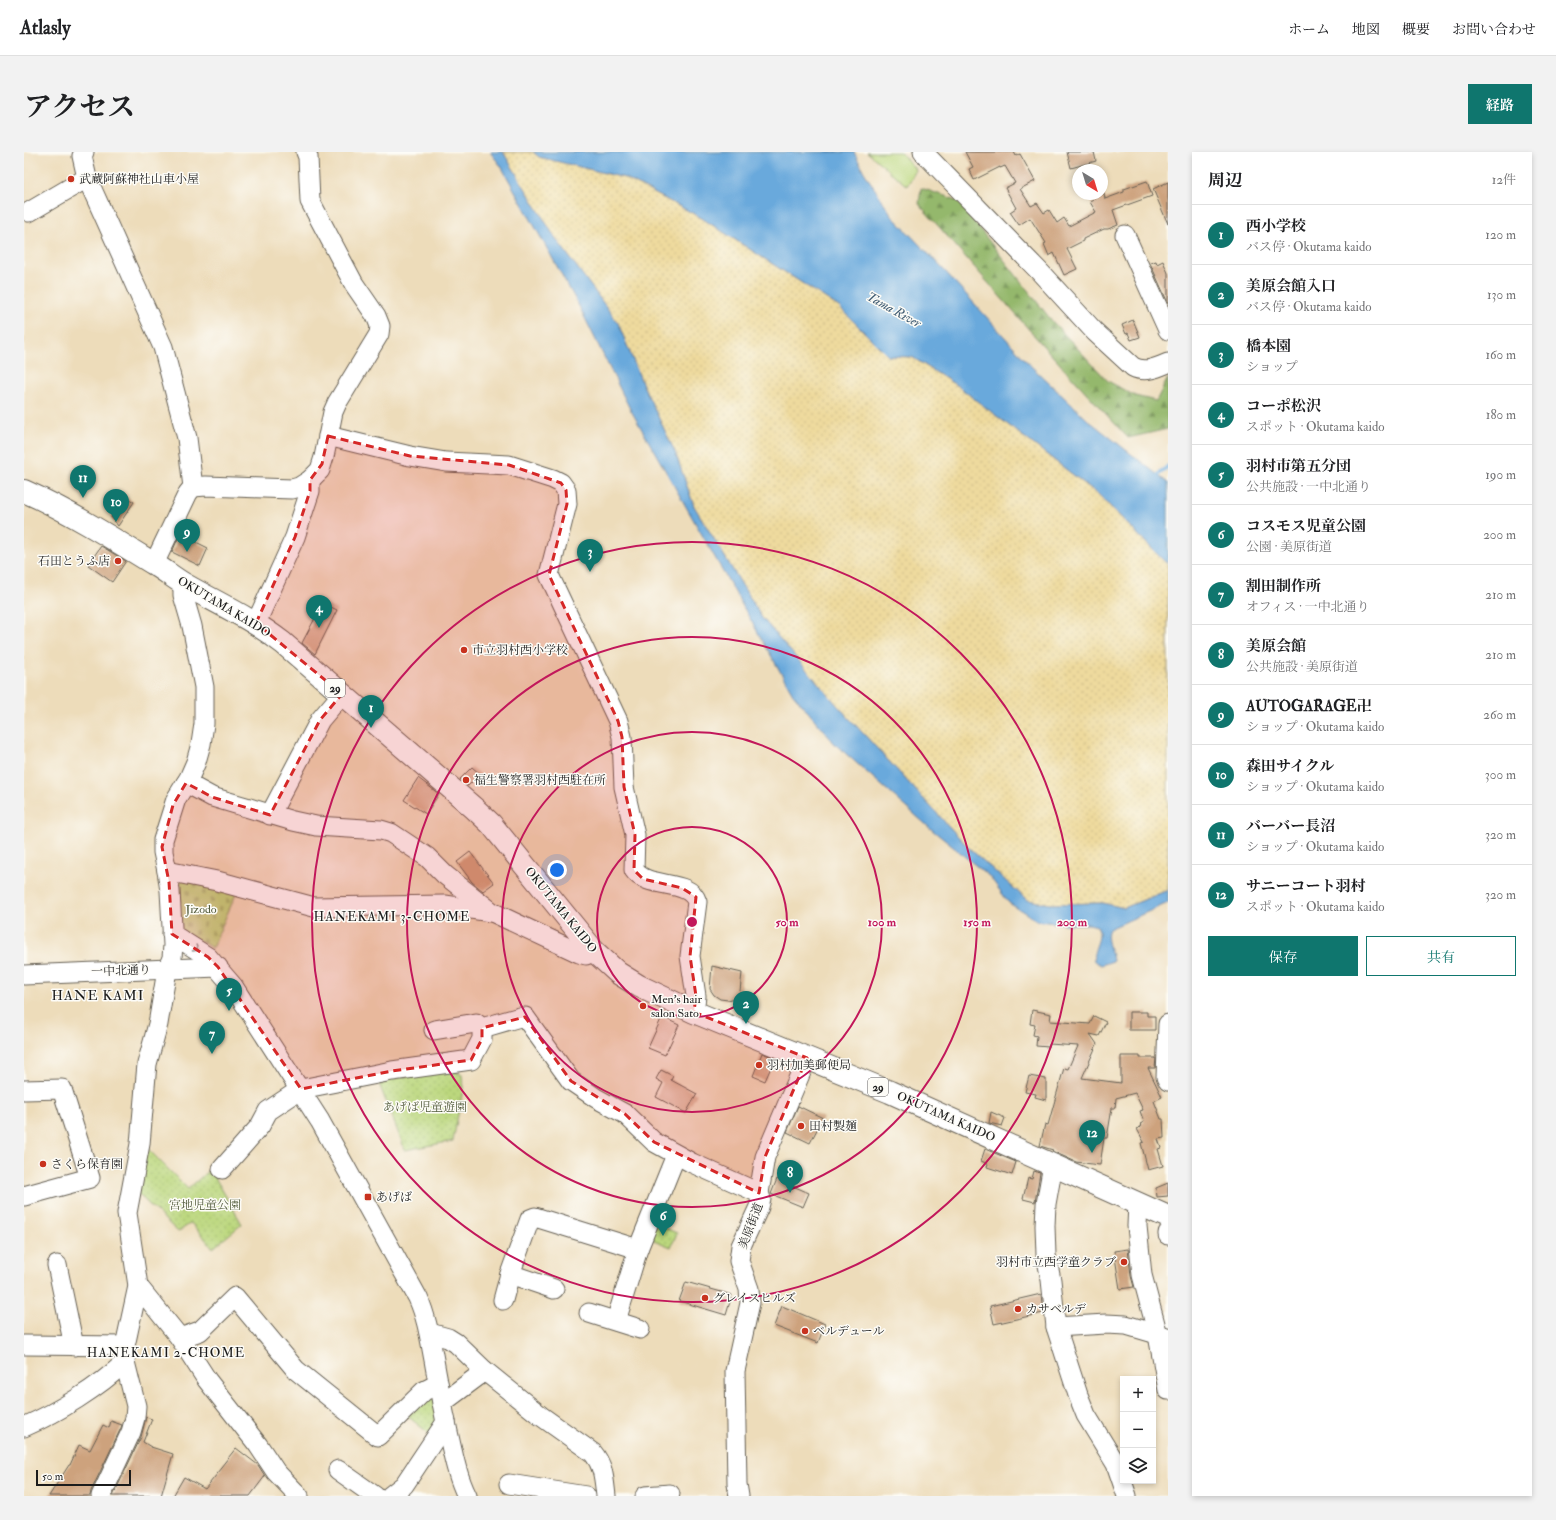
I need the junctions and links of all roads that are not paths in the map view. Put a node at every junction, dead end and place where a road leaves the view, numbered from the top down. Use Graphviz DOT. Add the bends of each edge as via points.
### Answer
graph roads {
  1 [pos="84,152"];
  2 [pos="306,152"];
  3 [pos="923,152"];
  4 [pos="87,178"];
  5 [pos="29,212"];
  6 [pos="1125,235"];
  7 [pos="1168,330"];
  8 [pos="1168,363"];
  9 [pos="328,436"];
  10 [pos="310,480"];
  11 [pos="193,487"];
  12 [pos="24,491"];
  13 [pos="154,564"];
  14 [pos="183,583"];
  15 [pos="256,623"];
  16 [pos="342,694"];
  17 [pos="186,783"];
  18 [pos="270,816"];
  19 [pos="167,871"];
  20 [pos="492,912"];
  21 [pos="172,934"];
  22 [pos="594,951"];
  23 [pos="218,967"];
  24 [pos="167,970"];
  25 [pos="24,975"];
  26 [pos="694,1012"];
  27 [pos="1168,1024"];
  28 [pos="482,1028"];
  29 [pos="434,1030"];
  30 [pos="807,1058"];
  31 [pos="1168,1081"];
  32 [pos="24,1090"];
  33 [pos="301,1090"];
  34 [pos="676,1155"];
  35 [pos="1053,1165"];
  36 [pos="222,1169"];
  37 [pos="759,1193"];
  38 [pos="24,1196"];
  39 [pos="1138,1203"];
  40 [pos="1168,1217"];
  41 [pos="638,1249"];
  42 [pos="57,1265"];
  43 [pos="510,1274"];
  44 [pos="138,1286"];
  45 [pos="554,1288"];
  46 [pos="503,1300"];
  47 [pos="589,1313"];
  48 [pos="616,1321"];
  49 [pos="1056,1327"];
  50 [pos="640,1329"];
  51 [pos="430,1333"];
  52 [pos="1163,1336"];
  53 [pos="180,1338"];
  54 [pos="24,1345"];
  55 [pos="74,1346"];
  56 [pos="125,1354"];
  57 [pos="485,1371"];
  58 [pos="438,1384"];
  59 [pos="1168,1390"];
  60 [pos="442,1403"];
  61 [pos="446,1422"];
  62 [pos="24,1427"];
  63 [pos="338,1470"];
  64 [pos="509,1484"];
  65 [pos="670,1494"];
  66 [pos="101,1496"];
  67 [pos="299,1496"];
  68 [pos="375,1496"];
  69 [pos="390,1496"];
  70 [pos="467,1496"];
  71 [pos="586,1496"];
  72 [pos="606,1496"];
  73 [pos="646,1496"];
  74 [pos="739,1496"];
  75 [pos="1127,1496"];
  1 -- 4 [label="street" via="82,156"];
  2 -- 9 [label="street" via="310,201 354,284 376,316 380,330 337,403"];
  3 -- 8 [label="street" via="1095,332 1133,367 1145,370"];
  4 -- 5 [label="street"];
  4 -- 11 [label="street" via="163,348 187,438"];
  6 -- 7 [label="street"];
  9 -- 10 [label="street" via="322,464"];
  9 -- 26 [label="street" via="446,462 510,465 558,481 566,490 567,504 549,575 618,721 622,737 625,798 635,835 634,870 643,879 682,888 696,898 690,956 696,996"];
  10 -- 11 [label="street" via="292,489"];
  10 -- 15 [label="street" via="310,491 295,538"];
  11 -- 13 [label="street"];
  12 -- 13 [label="main road, OKUTAMA KAIDO / 29" via="80,520"];
  13 -- 14 [label="main road, OKUTAMA KAIDO / 29"];
  14 -- 15 [label="main road, OKUTAMA KAIDO / 29"];
  14 -- 17 [label="street" via="183,595 201,669 205,713 201,744"];
  15 -- 16 [label="main road, OKUTAMA KAIDO / 29"];
  16 -- 18 [label="street" via="320,720"];
  16 -- 22 [label="main road, OKUTAMA KAIDO / 29" via="491,824"];
  17 -- 18 [label="street" via="212,796"];
  17 -- 19 [label="street" via="176,799 163,840"];
  18 -- 20 [label="street" via="316,826 381,830 391,833 427,858"];
  19 -- 20 [label="street" via="217,881 314,907 445,905"];
  19 -- 21 [label="street"];
  20 -- 22 [label="street" via="579,953"];
  21 -- 23 [label="street, one-way" via="208,957"];
  21 -- 24 [label="street" via="172,958"];
  22 -- 26 [label="main road, OKUTAMA KAIDO / 29" via="632,982"];
  23 -- 24 [label="street, 一中北通り"];
  23 -- 33 [label="street"];
  24 -- 25 [label="street, 一中北通り"];
  24 -- 44 [label="street" via="158,1024 147,1064 140,1144 127,1213"];
  26 -- 30 [label="main road, OKUTAMA KAIDO / 29"];
  27 -- 31 [label="street"];
  28 -- 29 [label="street" via="476,1023"];
  28 -- 33 [label="street" via="482,1039 471,1060 392,1071"];
  28 -- 34 [label="street" via="520,1016 525,1017 571,1081 625,1114 654,1142"];
  30 -- 35 [label="main road, OKUTAMA KAIDO / 29"];
  30 -- 37 [label="street, 美原街道" via="765,1157"];
  32 -- 38 [label="street" via="62,1089 90,1178"];
  33 -- 36 [label="street" via="268,1111 260,1126"];
  33 -- 51 [label="street" via="418,1298"];
  34 -- 37 [label="street"];
  34 -- 41 [label="street"];
  35 -- 39 [label="main road, OKUTAMA KAIDO / 29"];
  35 -- 49 [label="street" via="1045,1226 1046,1255"];
  37 -- 74 [label="street, 美原街道" via="759,1207 741,1246 739,1261 749,1289 750,1303 735,1371"];
  39 -- 40 [label="main road, OKUTAMA KAIDO / 29"];
  39 -- 52 [label="street" via="1137,1226 1142,1274"];
  41 -- 43 [label="street" via="535,1217 530,1219"];
  41 -- 48 [label="street"];
  42 -- 55 [label="street"];
  43 -- 45 [label="street"];
  43 -- 46 [label="street"];
  44 -- 53 [label="street"];
  44 -- 56 [label="street"];
  47 -- 48 [label="street"];
  48 -- 50 [label="street"];
  49 -- 52 [label="street" via="1126,1325"];
  49 -- 75 [label="street" via="1086,1415 1116,1464"];
  51 -- 57 [label="street" via="456,1343"];
  51 -- 58 [label="street"];
  52 -- 59 [label="street"];
  53 -- 58 [label="street" via="200,1331 235,1297 296,1370 378,1436 424,1391"];
  53 -- 67 [label="street" via="207,1380 276,1472"];
  54 -- 55 [label="street"];
  55 -- 56 [label="street"];
  56 -- 62 [label="street" via="114,1373 50,1415"];
  56 -- 66 [label="street" via="136,1406 136,1418 132,1432"];
  57 -- 60 [label="street"];
  57 -- 72 [label="street" via="599,1460 603,1468"];
  58 -- 60 [label="street"];
  60 -- 61 [label="street"];
  61 -- 69 [label="street" via="404,1485"];
  61 -- 70 [label="street" via="458,1474"];
  63 -- 68 [label="street"];
  64 -- 71 [label="street"];
  65 -- 73 [label="street"];
}
